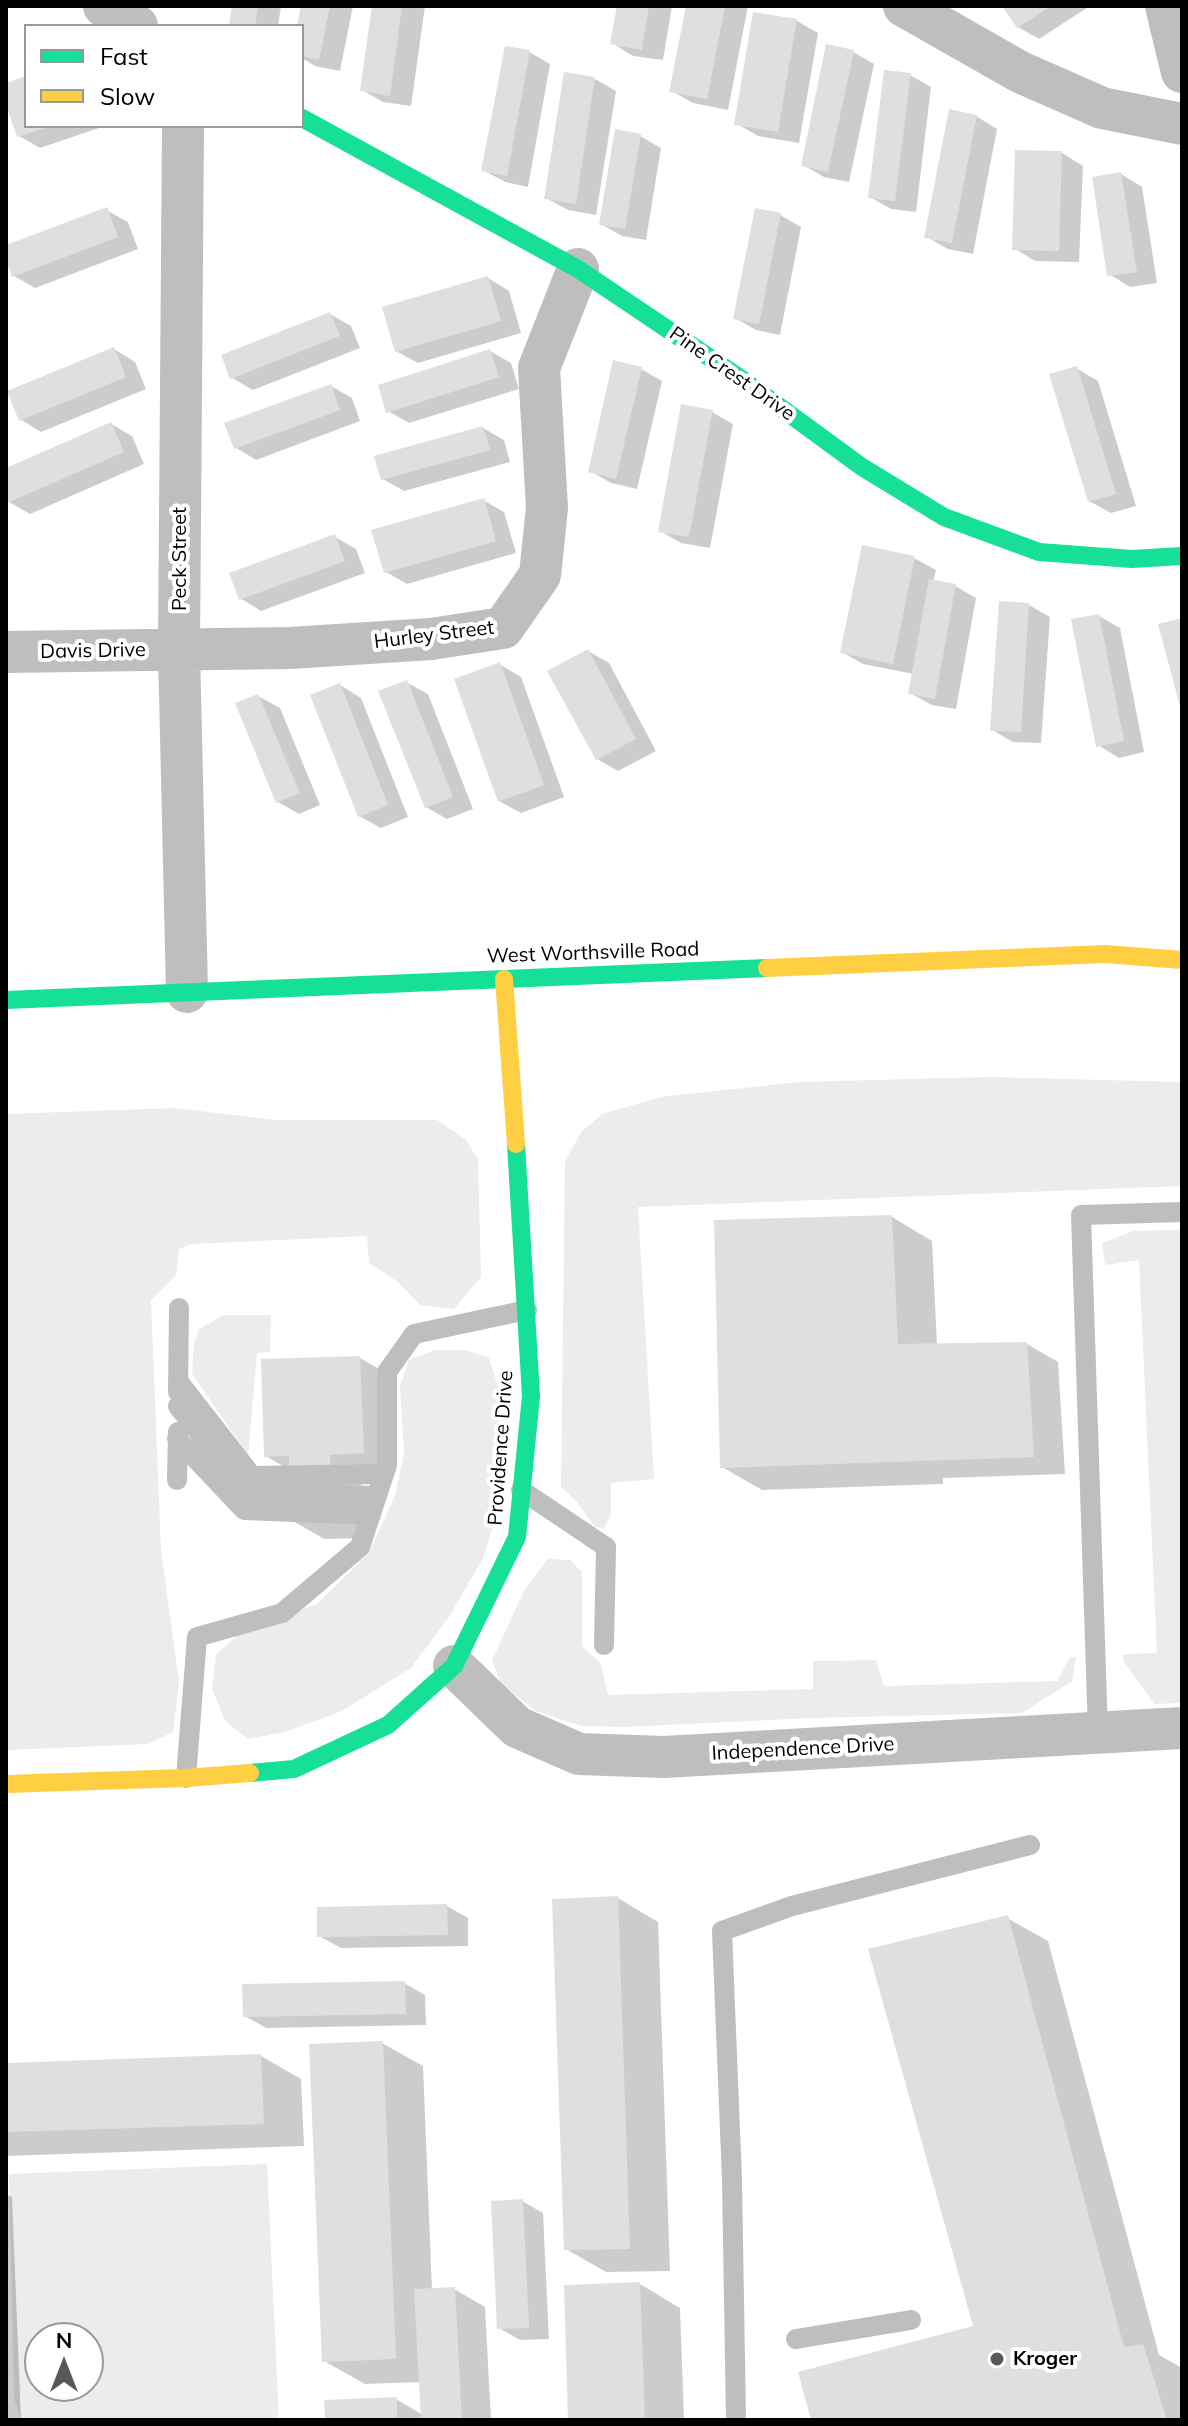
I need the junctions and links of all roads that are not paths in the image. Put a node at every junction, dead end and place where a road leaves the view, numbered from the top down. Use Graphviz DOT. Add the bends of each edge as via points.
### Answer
graph roads {
  1 [pos="104,6"];
  2 [pos="904,6"];
  3 [pos="1166,6"];
  4 [pos="134,24"];
  5 [pos="1182,72"];
  6 [pos="304,119"];
  7 [pos="1182,124"];
  8 [pos="183,128"];
  9 [pos="578,269"];
  10 [pos="1182,556"];
  11 [pos="179,650"];
  12 [pos="6,652"];
  13 [pos="1182,960"];
  14 [pos="504,979"];
  15 [pos="187,992"];
  16 [pos="6,1000"];
  17 [pos="1182,1212"];
  18 [pos="179,1308"];
  19 [pos="527,1310"];
  20 [pos="178,1381"];
  21 [pos="178,1406"];
  22 [pos="177,1439"];
  23 [pos="384,1474"];
  24 [pos="177,1480"];
  25 [pos="521,1490"];
  26 [pos="374,1505"];
  27 [pos="604,1645"];
  28 [pos="454,1666"];
  29 [pos="1182,1728"];
  30 [pos="1098,1733"];
  31 [pos="186,1778"];
  32 [pos="6,1784"];
  33 [pos="1030,1845"];
  34 [pos="911,2320"];
  35 [pos="796,2339"];
  36 [pos="736,2420"];
  1 -- 4 [label="street"];
  2 -- 7 [label="street" via="1020,72 1102,108"];
  3 -- 5 [label="street"];
  6 -- 9 [label="street, Pine Crest Drive"];
  8 -- 11 [label="street, Peck Street"];
  9 -- 10 [label="street, Pine Crest Drive" via="862,467 944,517 1039,552 1132,559"];
  9 -- 11 [label="street, Hurley Street" via="539,368 547,508 540,575 503,628 431,639"];
  11 -- 12 [label="street, Davis Drive"];
  11 -- 15 [label="street, Peck Street"];
  13 -- 14 [label="street, West Worthsville Road" via="1105,954"];
  14 -- 15 [label="street, West Worthsville Road"];
  14 -- 19 [label="street, Providence Drive"];
  15 -- 16 [label="street, West Worthsville Road"];
  17 -- 30 [label="lane" via="1081,1215"];
  18 -- 20 [label="lane"];
  19 -- 23 [label="lane" via="414,1334 387,1372"];
  19 -- 25 [label="street, Providence Drive" via="531,1396"];
  20 -- 21 [label="lane"];
  20 -- 23 [label="lane" via="252,1476"];
  21 -- 22 [label="lane"];
  21 -- 26 [label="lane" via="246,1493"];
  22 -- 24 [label="lane"];
  22 -- 26 [label="lane" via="244,1510"];
  23 -- 26 [label="lane"];
  25 -- 27 [label="lane" via="606,1547"];
  25 -- 28 [label="street, Providence Drive" via="517,1537"];
  26 -- 31 [label="lane" via="360,1547 282,1613 197,1637"];
  28 -- 30 [label="street, Independence Drive" via="517,1727 579,1754 664,1757"];
  28 -- 31 [label="street, Providence Drive" via="388,1725 294,1769"];
  29 -- 30 [label="street, Independence Drive"];
  31 -- 32 [label="street, Providence Drive"];
  33 -- 36 [label="lane" via="792,1906 722,1931"];
  34 -- 35 [label="lane"];
}
